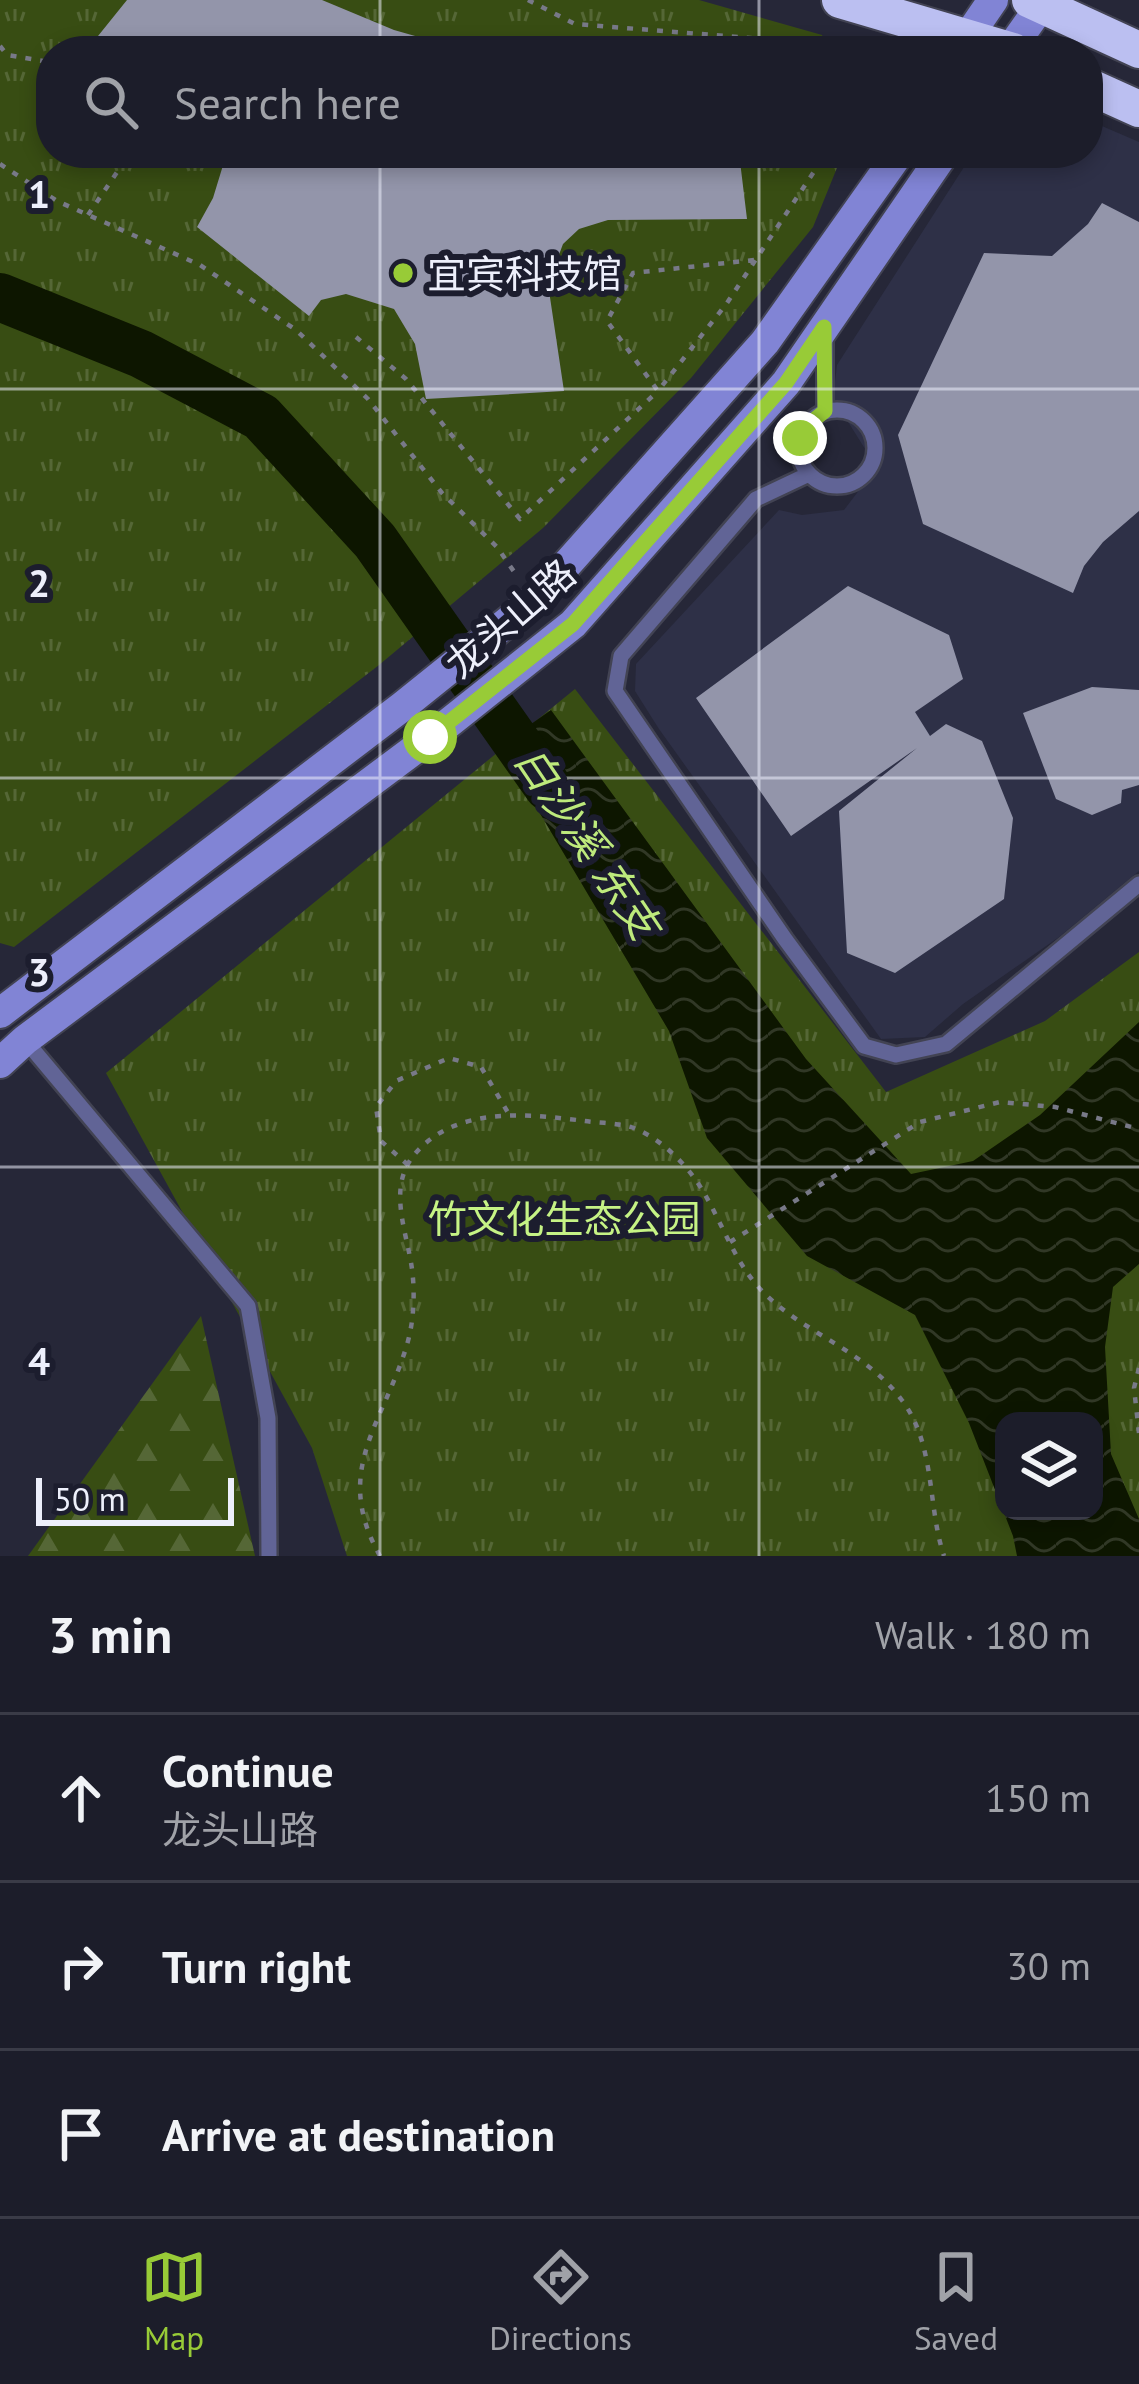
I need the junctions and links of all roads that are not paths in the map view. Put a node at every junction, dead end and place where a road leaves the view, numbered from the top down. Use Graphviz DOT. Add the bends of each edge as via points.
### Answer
graph roads {
  1 [pos="840,0"];
  2 [pos="993,0"];
  3 [pos="1039,2"];
  4 [pos="942,36"];
  5 [pos="967,36"];
  6 [pos="1020,36"];
  7 [pos="1139,50"];
  8 [pos="1103,93"];
  9 [pos="1139,109"];
  10 [pos="888,168"];
  11 [pos="934,168"];
  12 [pos="824,327"];
  13 [pos="825,411"];
  14 [pos="809,474"];
  15 [pos="1139,884"];
  16 [pos="0,1012"];
  17 [pos="7,1055"];
  18 [pos="269,1556"];
  1 -- 4 [label="highway"];
  2 -- 5 [label="street"];
  3 -- 6 [label="street"];
  3 -- 7 [label="highway"];
  8 -- 9 [label="highway"];
  10 -- 16 [label="street, 龙头山路" via="765,342 543,591"];
  11 -- 12 [label="street, 龙头山路"];
  12 -- 13 [label="lane"];
  12 -- 17 [label="street, 龙头山路" via="786,383 573,624"];
  13 -- 14 [label="lane" via="800,438"];
  13 -- 14 [label="lane" via="861,418 876,451 866,473 844,485"];
  14 -- 15 [label="lane" via="756,499 621,656 615,691 864,1046 896,1055 946,1044"];
  16 -- 17 [label="street"];
  17 -- 18 [label="lane" via="248,1306 268,1418"];
}
